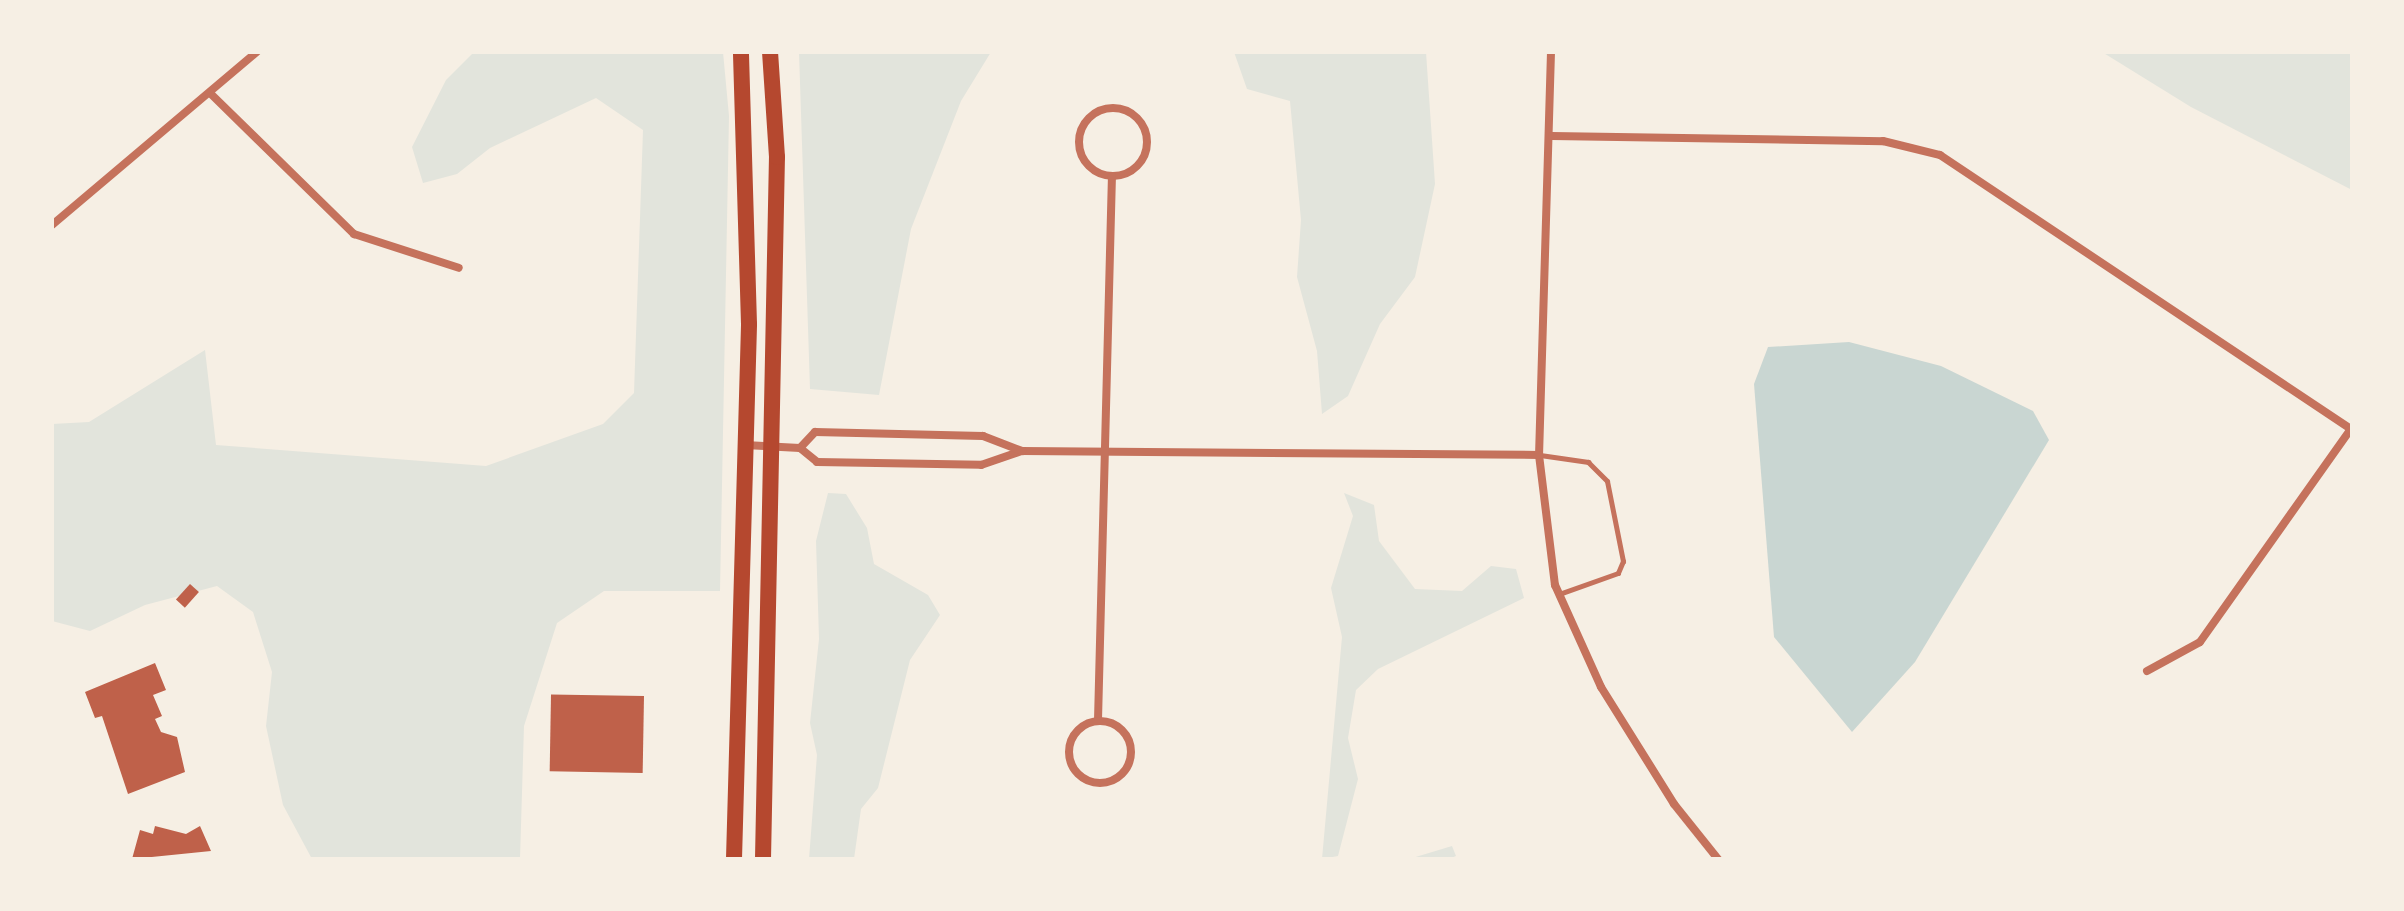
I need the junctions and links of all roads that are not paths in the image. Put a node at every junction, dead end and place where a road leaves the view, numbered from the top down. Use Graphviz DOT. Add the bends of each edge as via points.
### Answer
graph roads {
  1 [pos="257,52"];
  2 [pos="741,52"];
  3 [pos="770,52"];
  4 [pos="1551,52"];
  5 [pos="212,95"];
  6 [pos="1552,136"];
  7 [pos="1112,176"];
  8 [pos="52,225"];
  9 [pos="459,268"];
  10 [pos="2351,429"];
  11 [pos="745,445"];
  12 [pos="773,447"];
  13 [pos="800,448"];
  14 [pos="1022,451"];
  15 [pos="1104,452"];
  16 [pos="1539,455"];
  17 [pos="1559,594"];
  18 [pos="2147,671"];
  19 [pos="1098,720"];
  20 [pos="1716,858"];
  21 [pos="734,859"];
  22 [pos="763,859"];
  1 -- 5 [label="street"];
  2 -- 11 [label="main road" via="749,169"];
  3 -- 12 [label="main road"];
  4 -- 6 [label="street"];
  5 -- 8 [label="street"];
  5 -- 9 [label="street" via="354,234"];
  6 -- 10 [label="street" via="1883,141 1940,155"];
  6 -- 16 [label="street"];
  7 -- 7 [label="street" via="1133,169 1147,141 1140,122 1111,109 1090,117 1080,138 1084,160"];
  7 -- 15 [label="street"];
  10 -- 18 [label="street" via="2200,642"];
  11 -- 12 [label="street"];
  11 -- 21 [label="main road"];
  12 -- 13 [label="street"];
  12 -- 22 [label="main road"];
  13 -- 14 [label="street" via="817,462 981,465"];
  13 -- 14 [label="street" via="815,432 983,436"];
  14 -- 15 [label="street"];
  15 -- 16 [label="street"];
  15 -- 19 [label="street"];
  16 -- 17 [label="street"];
  16 -- 17 [label="lane" via="1588,462 1607,481 1623,561 1618,573"];
  17 -- 20 [label="street" via="1601,687"];
  19 -- 19 [label="street" via="1073,734 1068,753 1075,772 1102,783 1128,766 1130,744 1119,727"];
}
